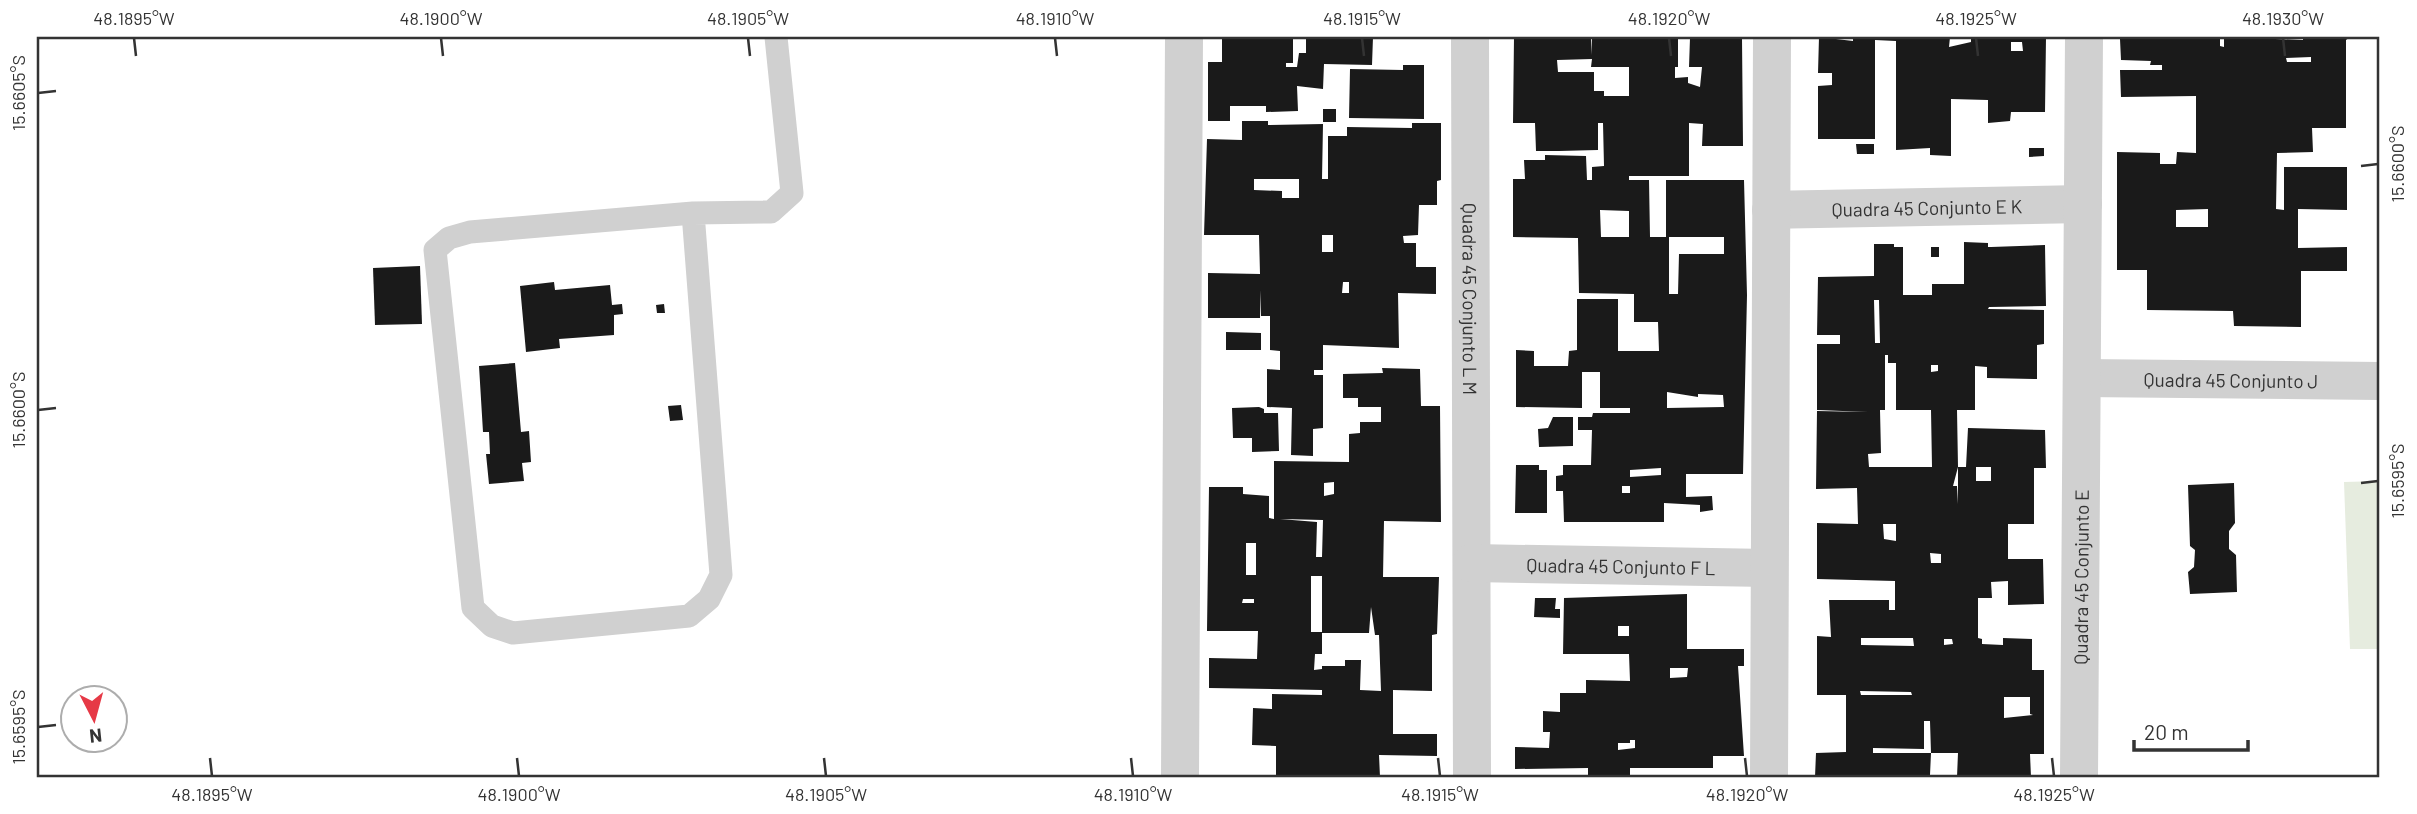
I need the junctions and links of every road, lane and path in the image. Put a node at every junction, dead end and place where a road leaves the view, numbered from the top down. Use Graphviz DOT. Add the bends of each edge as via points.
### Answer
graph roads {
  1 [pos="776,37"];
  2 [pos="1184,37"];
  3 [pos="1470,37"];
  4 [pos="1772,37"];
  5 [pos="2084,37"];
  6 [pos="2084,204"];
  7 [pos="1771,210"];
  8 [pos="693,213"];
  9 [pos="2082,378"];
  10 [pos="2380,381"];
  11 [pos="1472,563"];
  12 [pos="1769,568"];
  13 [pos="1180,777"];
  14 [pos="1472,777"];
  15 [pos="1769,777"];
  16 [pos="2079,777"];
  1 -- 8 [label="lane" via="792,193 771,212"];
  2 -- 13 [label="street"];
  3 -- 11 [label="street, Quadra 45 Conjunto L M"];
  4 -- 7 [label="street"];
  5 -- 6 [label="street, Quadra 45 Conjunto E"];
  6 -- 7 [label="street, Quadra 45 Conjunto E K"];
  6 -- 9 [label="street, Quadra 45 Conjunto E"];
  7 -- 12 [label="street"];
  8 -- 8 [label="lane" via="721,575 709,600 689,616 513,633 492,626 474,608 435,250 449,238 470,232"];
  9 -- 10 [label="street, Quadra 45 Conjunto J"];
  9 -- 16 [label="street, Quadra 45 Conjunto E"];
  11 -- 12 [label="street, Quadra 45 Conjunto F L"];
  11 -- 14 [label="street, Quadra 45 Conjunto L M"];
  12 -- 15 [label="street"];
}
